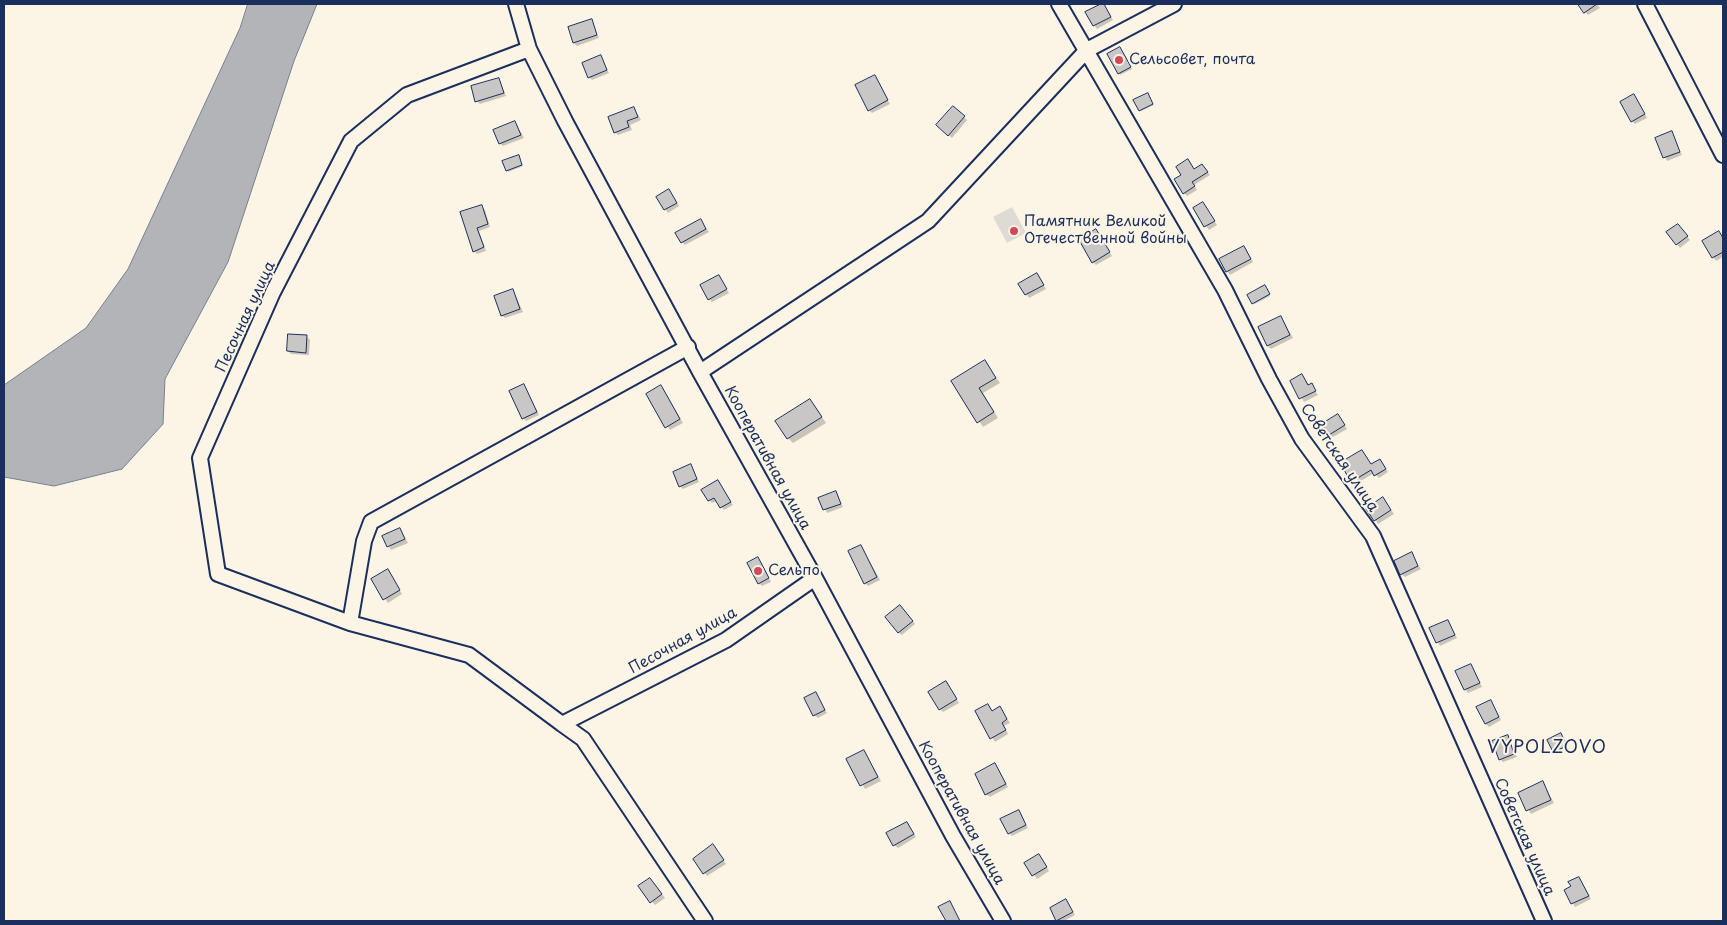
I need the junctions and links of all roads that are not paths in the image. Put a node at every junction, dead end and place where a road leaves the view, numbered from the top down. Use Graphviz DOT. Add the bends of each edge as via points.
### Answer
graph roads {
  1 [pos="516,4"];
  2 [pos="1059,4"];
  3 [pos="1174,4"];
  4 [pos="1645,4"];
  5 [pos="529,49"];
  6 [pos="1087,50"];
  7 [pos="1723,155"];
  8 [pos="688,346"];
  9 [pos="700,372"];
  10 [pos="815,578"];
  11 [pos="350,623"];
  12 [pos="562,724"];
  13 [pos="705,921"];
  14 [pos="1003,921"];
  15 [pos="1544,921"];
  1 -- 5 [label="street, Кооперативная улица"];
  2 -- 6 [label="street, Советская улица"];
  3 -- 6 [label="street"];
  4 -- 7 [label="street"];
  5 -- 8 [label="street, Кооперативная улица" via="564,121"];
  5 -- 11 [label="street, Песочная улица" via="407,95 351,141 273,292 200,458 218,574"];
  6 -- 9 [label="street" via="928,221"];
  6 -- 15 [label="street, Советская улица" via="1225,290 1302,439 1373,536"];
  8 -- 9 [label="street, Кооперативная улица"];
  8 -- 11 [label="street" via="371,522 364,541"];
  9 -- 10 [label="street, Кооперативная улица"];
  10 -- 12 [label="street, Песочная улица" via="726,640"];
  10 -- 14 [label="street, Кооперативная улица" via="953,836"];
  11 -- 12 [label="street, Песочная улица" via="469,656"];
  12 -- 13 [label="street, Песочная улица" via="583,739"];
}
